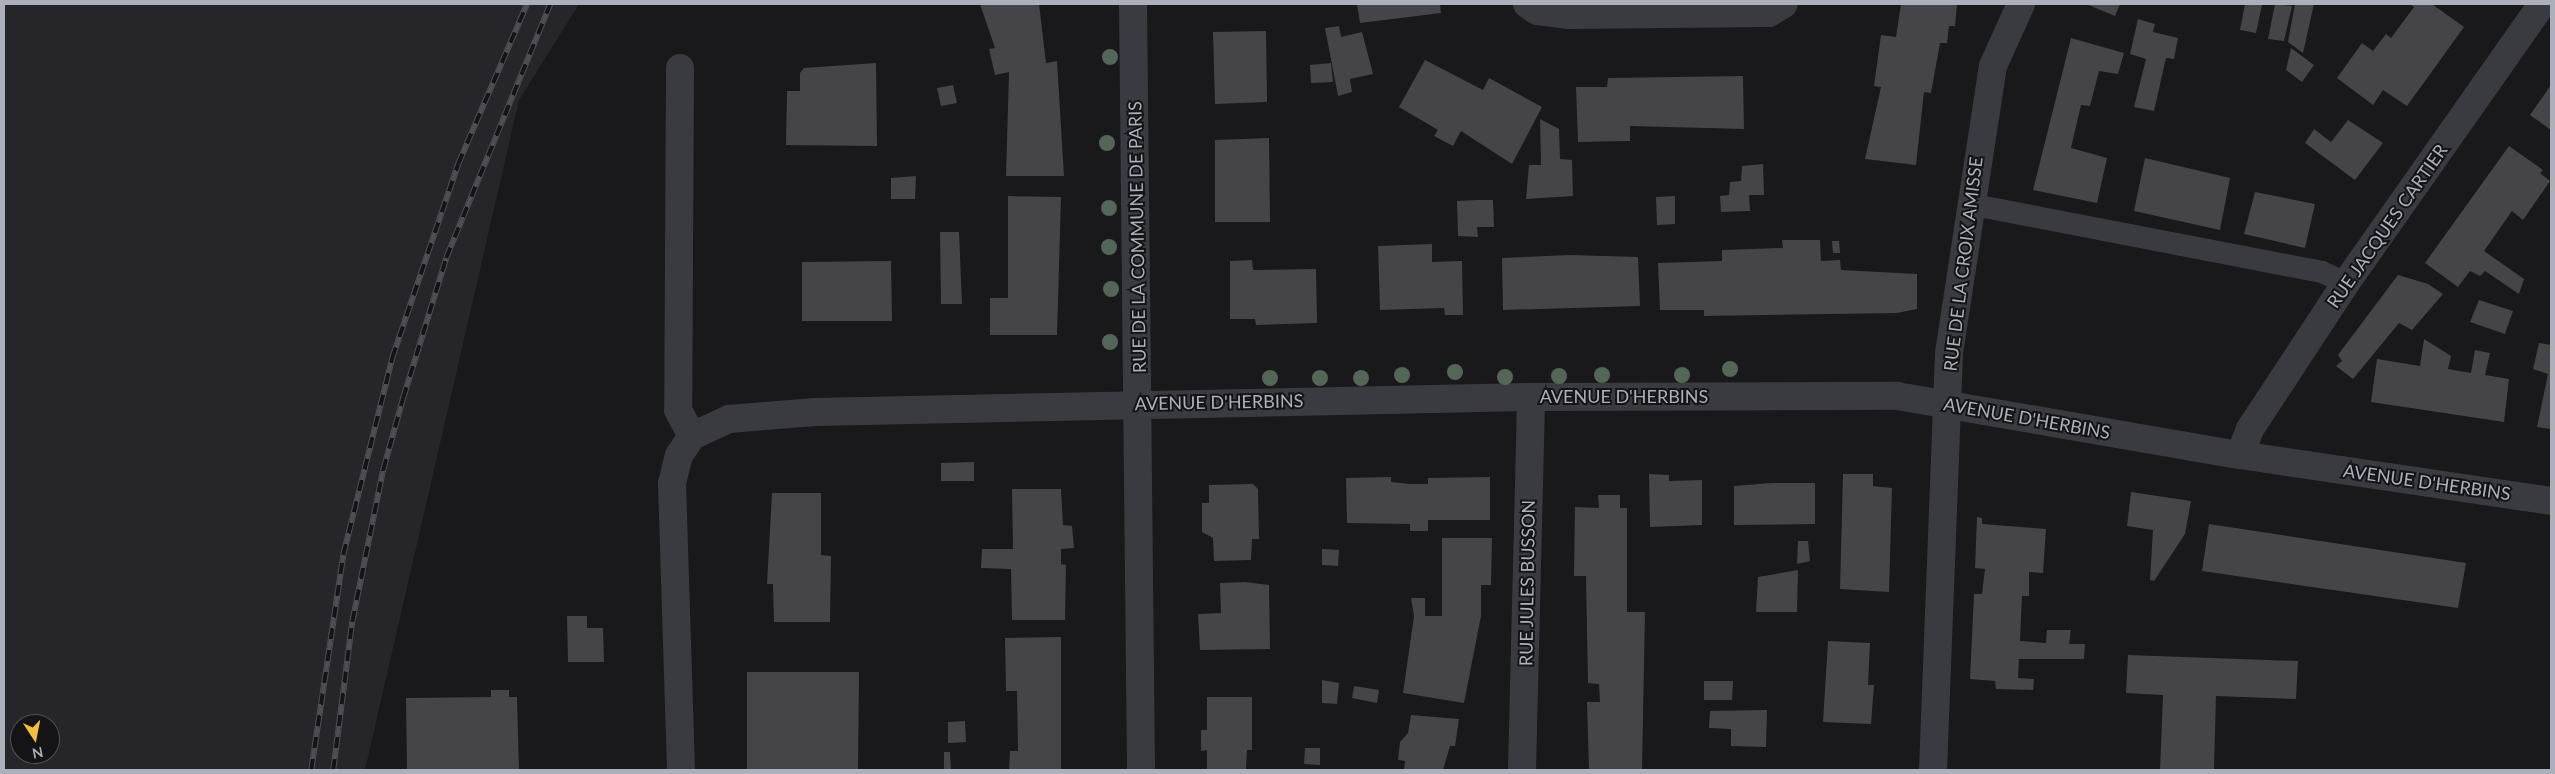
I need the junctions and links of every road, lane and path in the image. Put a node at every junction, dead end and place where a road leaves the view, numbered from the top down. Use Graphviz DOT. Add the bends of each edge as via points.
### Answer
graph roads {
  1 [pos="1133,4"];
  2 [pos="1527,4"];
  3 [pos="1784,4"];
  4 [pos="2021,4"];
  5 [pos="2542,4"];
  6 [pos="680,68"];
  7 [pos="1969,204"];
  8 [pos="2346,283"];
  9 [pos="1531,396"];
  10 [pos="1139,404"];
  11 [pos="1947,404"];
  12 [pos="692,436"];
  13 [pos="2240,455"];
  14 [pos="2551,501"];
  15 [pos="681,770"];
  16 [pos="1141,770"];
  17 [pos="1522,770"];
  18 [pos="1933,770"];
  1 -- 10 [label="street, RUE DE LA COMMUNE DE PARIS"];
  2 -- 3 [label="street" via="1537,11 1568,15 1769,13"];
  4 -- 7 [label="street, RUE DE LA CROIX AMISSE" via="1993,66"];
  5 -- 8 [label="street, RUE JACQUES CARTIER"];
  6 -- 12 [label="street" via="678,410"];
  7 -- 8 [label="lane" via="2322,272"];
  7 -- 11 [label="street, RUE DE LA CROIX AMISSE"];
  8 -- 13 [label="street, RUE JACQUES CARTIER" via="2250,429"];
  9 -- 10 [label="street, AVENUE D'HERBINS"];
  9 -- 11 [label="street, AVENUE D'HERBINS" via="1897,396"];
  9 -- 17 [label="street, RUE JULES BUSSON"];
  10 -- 12 [label="street, AVENUE D'HERBINS" via="815,412 729,419"];
  10 -- 16 [label="street, RUE DE LA COMMUNE DE PARIS"];
  11 -- 13 [label="street, AVENUE D'HERBINS"];
  11 -- 18 [label="street, RUE DE LA CROIX AMISSE"];
  12 -- 15 [label="street" via="680,455 672,483"];
  13 -- 14 [label="street, AVENUE D'HERBINS"];
}
